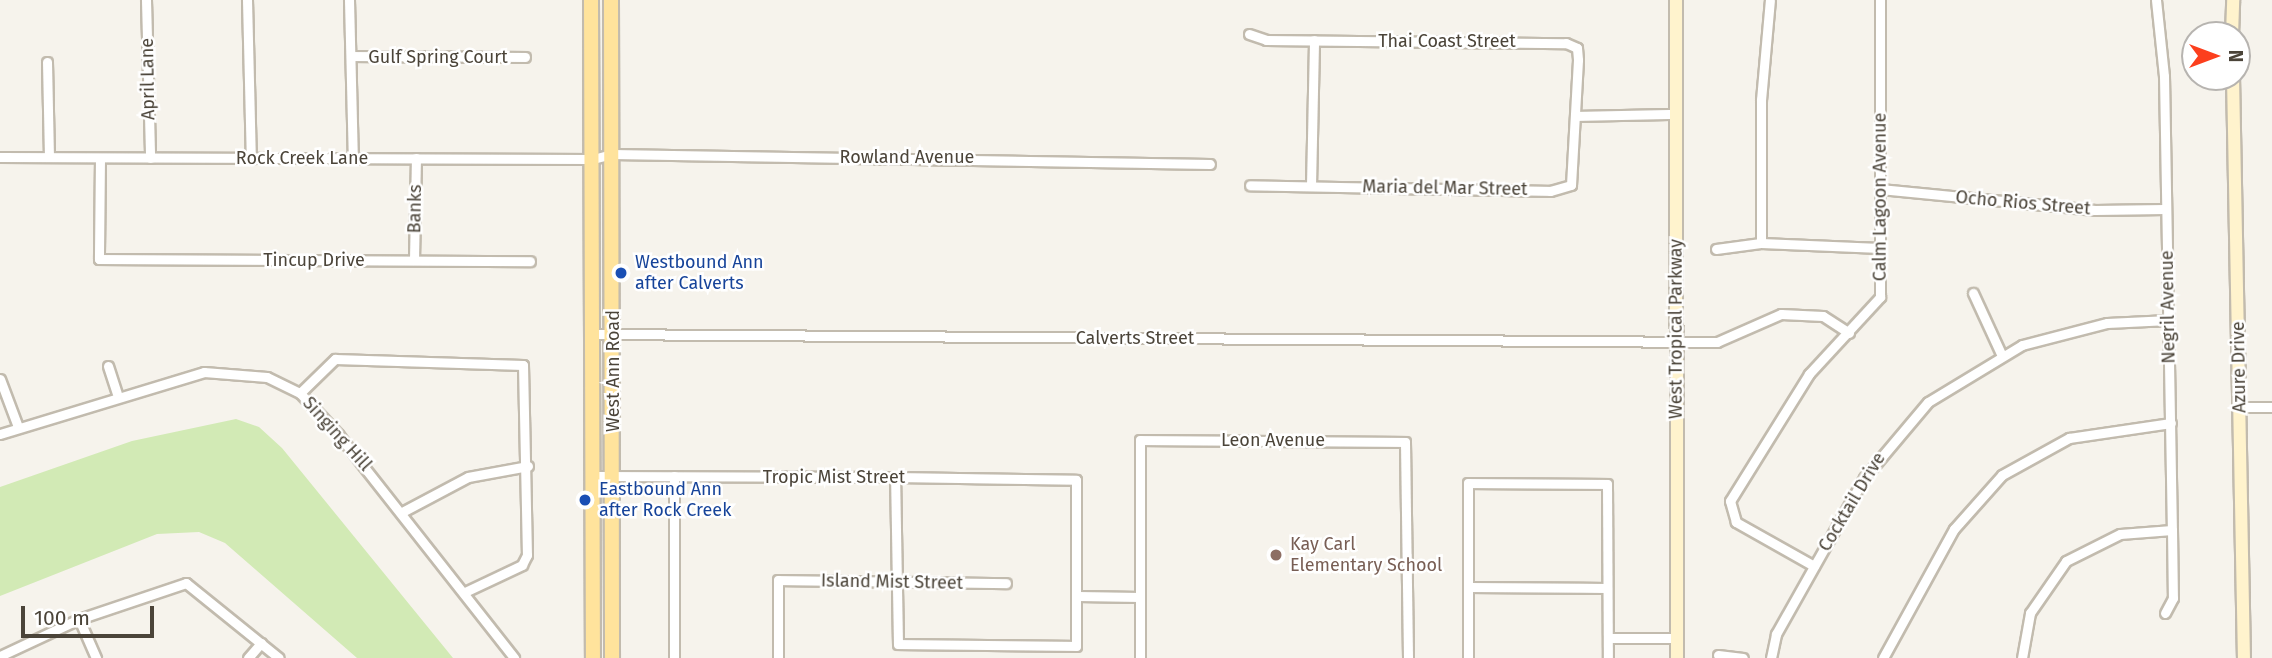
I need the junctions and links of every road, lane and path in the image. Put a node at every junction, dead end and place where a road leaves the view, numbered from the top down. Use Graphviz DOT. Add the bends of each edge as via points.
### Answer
graph roads {
  1 [pos="146,0"];
  2 [pos="247,0"];
  3 [pos="349,0"];
  4 [pos="592,0"];
  5 [pos="611,0"];
  6 [pos="1676,0"];
  7 [pos="1770,0"];
  8 [pos="1880,0"];
  9 [pos="2156,0"];
  10 [pos="2233,0"];
  11 [pos="2232,21"];
  12 [pos="1249,34"];
  13 [pos="1314,40"];
  14 [pos="351,56"];
  15 [pos="525,57"];
  16 [pos="47,62"];
  17 [pos="2233,91"];
  18 [pos="1676,114"];
  19 [pos="1578,116"];
  20 [pos="603,156"];
  21 [pos="0,157"];
  22 [pos="49,157"];
  23 [pos="100,158"];
  24 [pos="150,158"];
  25 [pos="416,158"];
  26 [pos="251,159"];
  27 [pos="353,159"];
  28 [pos="1210,164"];
  29 [pos="1250,186"];
  30 [pos="1311,186"];
  31 [pos="1880,189"];
  32 [pos="2165,209"];
  33 [pos="1761,243"];
  34 [pos="1880,248"];
  35 [pos="1716,249"];
  36 [pos="414,260"];
  37 [pos="530,261"];
  38 [pos="1973,293"];
  39 [pos="2169,320"];
  40 [pos="1849,333"];
  41 [pos="593,334"];
  42 [pos="613,334"];
  43 [pos="1676,342"];
  44 [pos="2001,354"];
  45 [pos="108,366"];
  46 [pos="0,379"];
  47 [pos="300,393"];
  48 [pos="117,394"];
  49 [pos="2240,407"];
  50 [pos="2272,407"];
  51 [pos="2171,423"];
  52 [pos="18,427"];
  53 [pos="0,434"];
  54 [pos="528,466"];
  55 [pos="593,476"];
  56 [pos="613,476"];
  57 [pos="674,476"];
  58 [pos="895,477"];
  59 [pos="404,511"];
  60 [pos="2172,530"];
  61 [pos="1814,566"];
  62 [pos="894,581"];
  63 [pos="1006,583"];
  64 [pos="1468,587"];
  65 [pos="1607,588"];
  66 [pos="467,591"];
  67 [pos="1078,596"];
  68 [pos="1140,597"];
  69 [pos="2165,613"];
  70 [pos="79,619"];
  71 [pos="1608,638"];
  72 [pos="1677,638"];
  73 [pos="261,642"];
  74 [pos="1717,655"];
  75 [pos="0,656"];
  76 [pos="674,657"];
  77 [pos="96,658"];
  78 [pos="248,658"];
  79 [pos="279,658"];
  80 [pos="514,658"];
  81 [pos="593,658"];
  82 [pos="612,658"];
  83 [pos="778,658"];
  84 [pos="1140,658"];
  85 [pos="1408,658"];
  86 [pos="1468,658"];
  87 [pos="1608,658"];
  88 [pos="1677,658"];
  89 [pos="1744,658"];
  90 [pos="1771,658"];
  91 [pos="1883,658"];
  92 [pos="2022,658"];
  93 [pos="2244,658"];
  1 -- 24 [label="street, April Lane"];
  2 -- 26 [label="street"];
  3 -- 14 [label="street"];
  4 -- 20 [label="main road, West Ann Road"];
  5 -- 20 [label="main road, West Ann Road"];
  6 -- 18 [label="main road, West Tropical Parkway"];
  7 -- 33 [label="street" via="1761,100"];
  8 -- 31 [label="street, Calm Lagoon Avenue"];
  9 -- 32 [label="street, Negril Avenue"];
  10 -- 11 [label="main road"];
  12 -- 13 [label="street, Thai Coast Street"];
  13 -- 19 [label="street, Thai Coast Street" via="1566,43 1577,48"];
  13 -- 30 [label="street"];
  14 -- 15 [label="street, Gulf Spring Court"];
  14 -- 27 [label="street"];
  16 -- 22 [label="street"];
  17 -- 49 [label="main road, Azure Drive"];
  18 -- 19 [label="street"];
  18 -- 43 [label="main road, West Tropical Parkway"];
  19 -- 30 [label="street, Maria del Mar Street" via="1571,185 1550,191"];
  20 -- 25 [label="street, Rock Creek Lane"];
  20 -- 28 [label="street, Rowland Avenue"];
  20 -- 41 [label="main road, West Ann Road"];
  20 -- 42 [label="main road, West Ann Road"];
  21 -- 22 [label="street, Rock Creek Lane"];
  22 -- 23 [label="street, Rock Creek Lane"];
  23 -- 24 [label="street, Rock Creek Lane"];
  23 -- 36 [label="street, Tincup Drive" via="99,259"];
  24 -- 26 [label="street, Rock Creek Lane"];
  25 -- 27 [label="street, Rock Creek Lane"];
  25 -- 36 [label="street, Banks"];
  26 -- 27 [label="street, Rock Creek Lane"];
  29 -- 30 [label="street, Maria del Mar Street"];
  31 -- 32 [label="street, Ocho Rios Street" via="2095,210"];
  31 -- 34 [label="street, Calm Lagoon Avenue"];
  32 -- 39 [label="street, Negril Avenue"];
  33 -- 34 [label="street"];
  33 -- 35 [label="street"];
  34 -- 40 [label="street, Calm Lagoon Avenue" via="1880,297"];
  36 -- 37 [label="street, Tincup Drive"];
  38 -- 44 [label="street"];
  39 -- 44 [label="street, Cocktail Drive" via="2072,329"];
  39 -- 51 [label="street, Negril Avenue"];
  40 -- 43 [label="street, Calverts Street" via="1823,316 1781,314 1717,342"];
  40 -- 61 [label="street, Calm Lagoon Avenue" via="1773,424 1730,511 1736,522"];
  41 -- 42 [label="street, Calverts Street"];
  41 -- 55 [label="main road, West Ann Road"];
  42 -- 43 [label="street, Calverts Street"];
  42 -- 56 [label="main road, West Ann Road"];
  43 -- 72 [label="main road, West Tropical Parkway"];
  44 -- 61 [label="street, Cocktail Drive" via="1955,381 1895,435"];
  45 -- 48 [label="street"];
  46 -- 52 [label="street"];
  47 -- 48 [label="street, Singing Hill" via="267,377 226,369"];
  47 -- 54 [label="street" via="335,359 523,365"];
  47 -- 59 [label="street, Singing Hill"];
  48 -- 52 [label="street, Singing Hill"];
  49 -- 50 [label="street"];
  49 -- 93 [label="main road, Azure Drive"];
  51 -- 60 [label="street, Negril Avenue"];
  51 -- 91 [label="street" via="2069,438 2002,475 1954,529"];
  52 -- 53 [label="street, Singing Hill"];
  54 -- 59 [label="street" via="468,477"];
  54 -- 66 [label="street" via="526,559"];
  55 -- 56 [label="street, Tropic Mist Street"];
  55 -- 81 [label="main road, West Ann Road"];
  56 -- 57 [label="street, Tropic Mist Street"];
  56 -- 82 [label="main road, West Ann Road"];
  57 -- 58 [label="street, Tropic Mist Street"];
  57 -- 76 [label="street"];
  58 -- 62 [label="street"];
  58 -- 67 [label="street, Tropic Mist Street" via="1076,480"];
  59 -- 66 [label="street, Singing Hill"];
  60 -- 69 [label="street, Negril Avenue" via="2173,598"];
  60 -- 92 [label="street" via="2120,534 2066,561 2031,613"];
  61 -- 90 [label="street, Cocktail Drive" via="1776,634"];
  62 -- 63 [label="street, Island Mist Street"];
  62 -- 67 [label="street" via="898,644 1076,646"];
  62 -- 83 [label="street, Island Mist Street" via="778,580"];
  64 -- 65 [label="street"];
  64 -- 65 [label="street" via="1468,483 1607,484"];
  64 -- 86 [label="street"];
  65 -- 71 [label="street"];
  66 -- 80 [label="street, Singing Hill"];
  67 -- 68 [label="street"];
  68 -- 84 [label="street"];
  68 -- 85 [label="street, Leon Avenue" via="1140,440 1405,443"];
  70 -- 73 [label="street" via="186,583"];
  70 -- 75 [label="street"];
  70 -- 77 [label="street"];
  71 -- 72 [label="street"];
  71 -- 87 [label="street"];
  72 -- 88 [label="main road, West Tropical Parkway"];
  73 -- 78 [label="street"];
  73 -- 79 [label="street"];
  74 -- 89 [label="street"];
}
